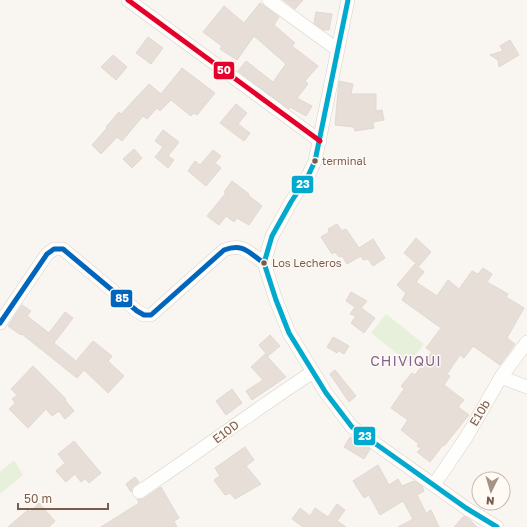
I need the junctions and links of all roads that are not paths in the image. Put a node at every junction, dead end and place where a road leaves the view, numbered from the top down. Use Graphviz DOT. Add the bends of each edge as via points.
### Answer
graph roads {
  1 [pos="128,0"];
  2 [pos="269,0"];
  3 [pos="348,0"];
  4 [pos="338,50"];
  5 [pos="320,141"];
  6 [pos="264,263"];
  7 [pos="0,323"];
  8 [pos="527,342"];
  9 [pos="313,372"];
  10 [pos="501,377"];
  11 [pos="527,387"];
  12 [pos="434,485"];
  13 [pos="139,492"];
  14 [pos="497,527"];
  1 -- 5 [label="street"];
  2 -- 4 [label="street"];
  3 -- 4 [label="street"];
  4 -- 5 [label="street"];
  5 -- 6 [label="street" via="308,176 272,236"];
  6 -- 7 [label="street" via="241,247 224,250 151,315 144,315 63,249 54,249 47,254"];
  6 -- 9 [label="street" via="290,334"];
  8 -- 10 [label="street, E10b"];
  9 -- 12 [label="street" via="352,428"];
  9 -- 13 [label="street, E10D"];
  10 -- 11 [label="street"];
  10 -- 12 [label="street, E10b" via="467,436"];
  12 -- 14 [label="street"];
}
